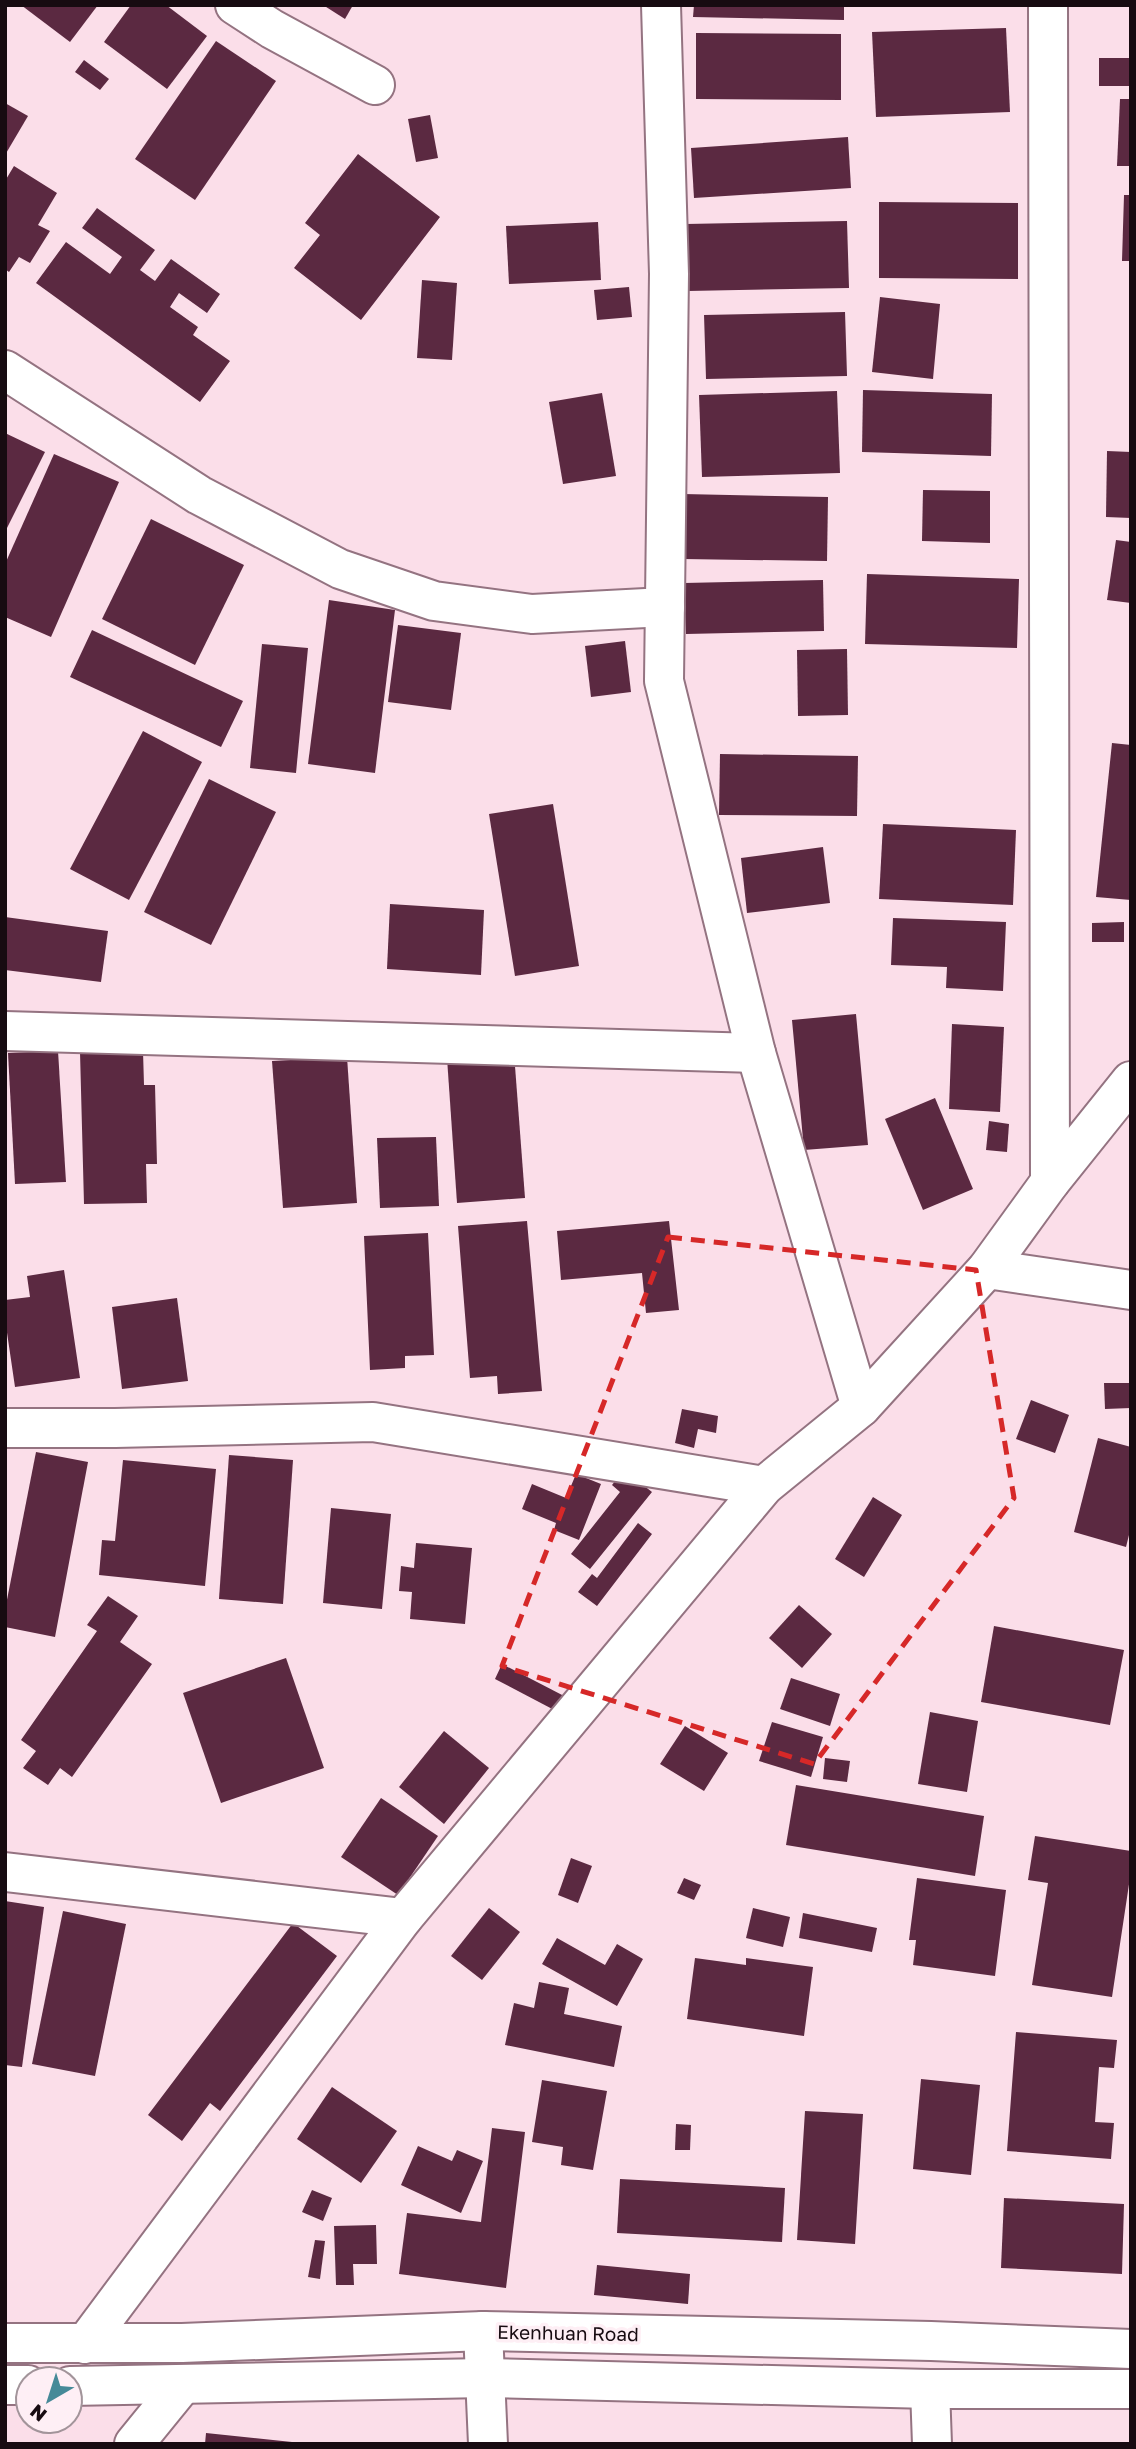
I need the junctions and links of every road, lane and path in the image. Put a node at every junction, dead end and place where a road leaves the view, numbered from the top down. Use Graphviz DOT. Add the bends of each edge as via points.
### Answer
graph roads {
  1 [pos="235,5"];
  2 [pos="661,5"];
  3 [pos="1048,5"];
  4 [pos="375,85"];
  5 [pos="5,370"];
  6 [pos="665,607"];
  7 [pos="5,1031"];
  8 [pos="756,1053"];
  9 [pos="1131,1081"];
  10 [pos="1050,1182"];
  11 [pos="987,1269"];
  12 [pos="1131,1290"];
  13 [pos="861,1407"];
  14 [pos="5,1428"];
  15 [pos="764,1486"];
  16 [pos="5,1872"];
  17 [pos="402,1918"];
  18 [pos="483,2330"];
  19 [pos="5,2343"];
  20 [pos="85,2344"];
  21 [pos="1131,2349"];
  22 [pos="485,2378"];
  23 [pos="182,2385"];
  24 [pos="84,2386"];
  25 [pos="930,2389"];
  26 [pos="1131,2389"];
  27 [pos="134,2444"];
  28 [pos="488,2444"];
  29 [pos="932,2444"];
  1 -- 4 [label="street"];
  2 -- 6 [label="street" via="668,274"];
  3 -- 10 [label="street"];
  5 -- 6 [label="street" via="199,495 340,569 434,601 533,614"];
  6 -- 8 [label="street" via="664,681"];
  7 -- 8 [label="street"];
  8 -- 13 [label="street"];
  9 -- 10 [label="street"];
  10 -- 11 [label="street"];
  11 -- 12 [label="street"];
  11 -- 13 [label="street"];
  13 -- 15 [label="street"];
  14 -- 15 [label="street" via="373,1422"];
  15 -- 17 [label="street"];
  16 -- 17 [label="street"];
  17 -- 20 [label="street"];
  18 -- 20 [label="street, Ekenhuan Road"];
  18 -- 21 [label="street, Ekenhuan Road"];
  18 -- 22 [label="street"];
  19 -- 20 [label="street, Ekenhuan Road"];
  22 -- 23 [label="street"];
  22 -- 25 [label="street"];
  22 -- 28 [label="street"];
  23 -- 24 [label="street"];
  23 -- 27 [label="street"];
  25 -- 26 [label="street"];
  25 -- 29 [label="street"];
}
